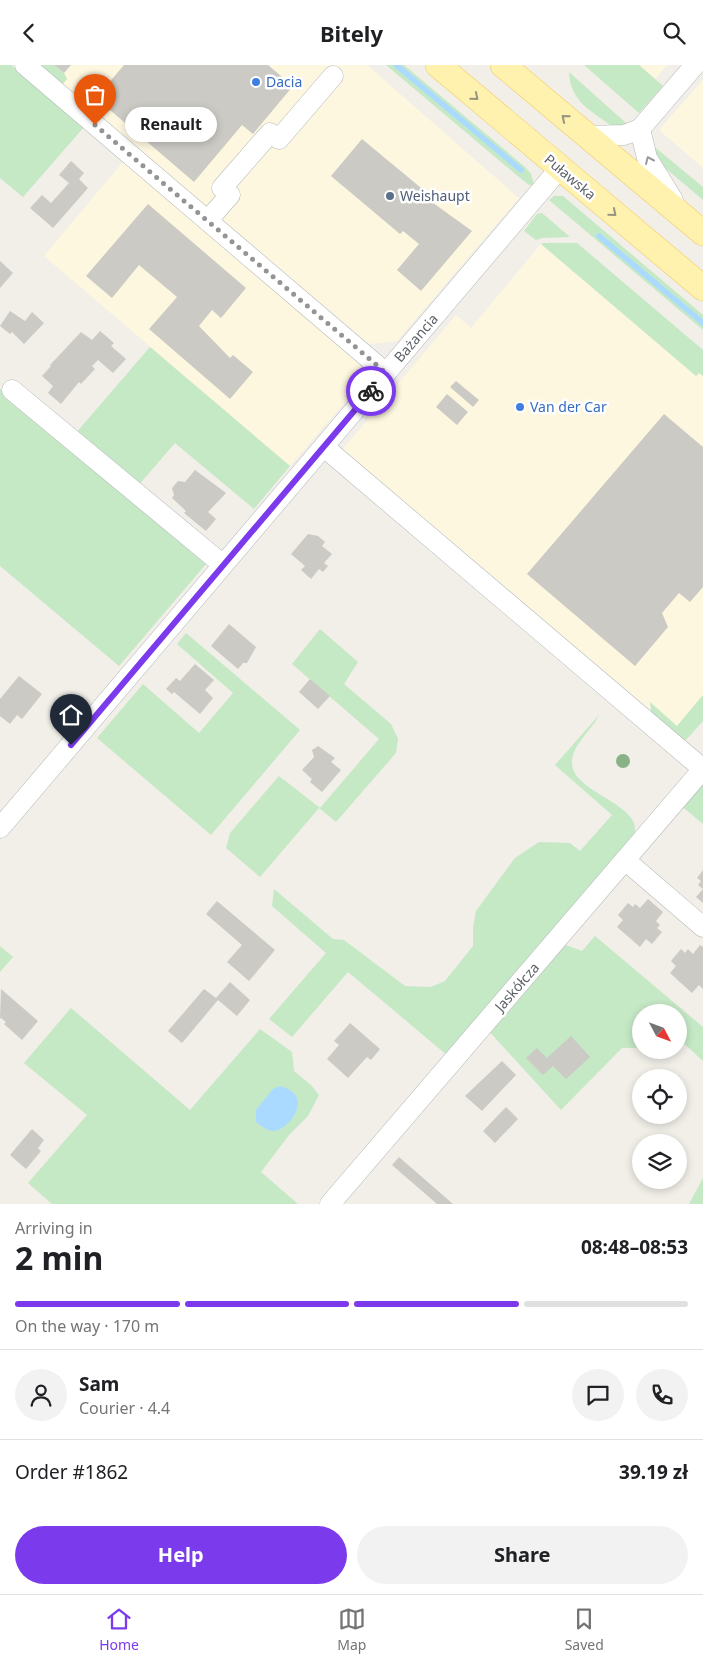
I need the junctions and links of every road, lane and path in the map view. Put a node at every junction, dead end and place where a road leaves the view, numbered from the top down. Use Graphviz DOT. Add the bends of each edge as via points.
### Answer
graph roads {
  1 [pos="25,65"];
  2 [pos="438,65"];
  3 [pos="502,65"];
  4 [pos="695,65"];
  5 [pos="333,76"];
  6 [pos="640,129"];
  7 [pos="586,136"];
  8 [pos="560,168"];
  9 [pos="683,217"];
  10 [pos="208,221"];
  11 [pos="703,233"];
  12 [pos="703,288"];
  13 [pos="386,373"];
  14 [pos="12,390"];
  15 [pos="324,447"];
  16 [pos="222,564"];
  17 [pos="703,769"];
  18 [pos="0,828"];
  19 [pos="625,860"];
  20 [pos="703,927"];
  21 [pos="330,1204"];
  1 -- 10 [label="street"];
  2 -- 8 [label="main road, Puławska, one-way"];
  7 -- 3 [label="main road, one-way"];
  4 -- 6 [label="street"];
  5 -- 10 [label="street" via="279,139 270,133 222,188 230,195"];
  6 -- 7 [label="street" via="624,135"];
  9 -- 6 [label="street, one-way" via="647,159"];
  7 -- 9 [label="main road"];
  8 -- 12 [label="main road, Puławska, one-way"];
  8 -- 13 [label="street, Bażancia"];
  9 -- 11 [label="main road"];
  10 -- 13 [label="street"];
  13 -- 15 [label="street, Bażancia"];
  14 -- 16 [label="street"];
  15 -- 16 [label="street, Bażancia"];
  15 -- 17 [label="street"];
  16 -- 18 [label="street, Bażancia"];
  17 -- 19 [label="street, Jaskółcza"];
  19 -- 20 [label="street"];
  19 -- 21 [label="street, Jaskółcza"];
}
